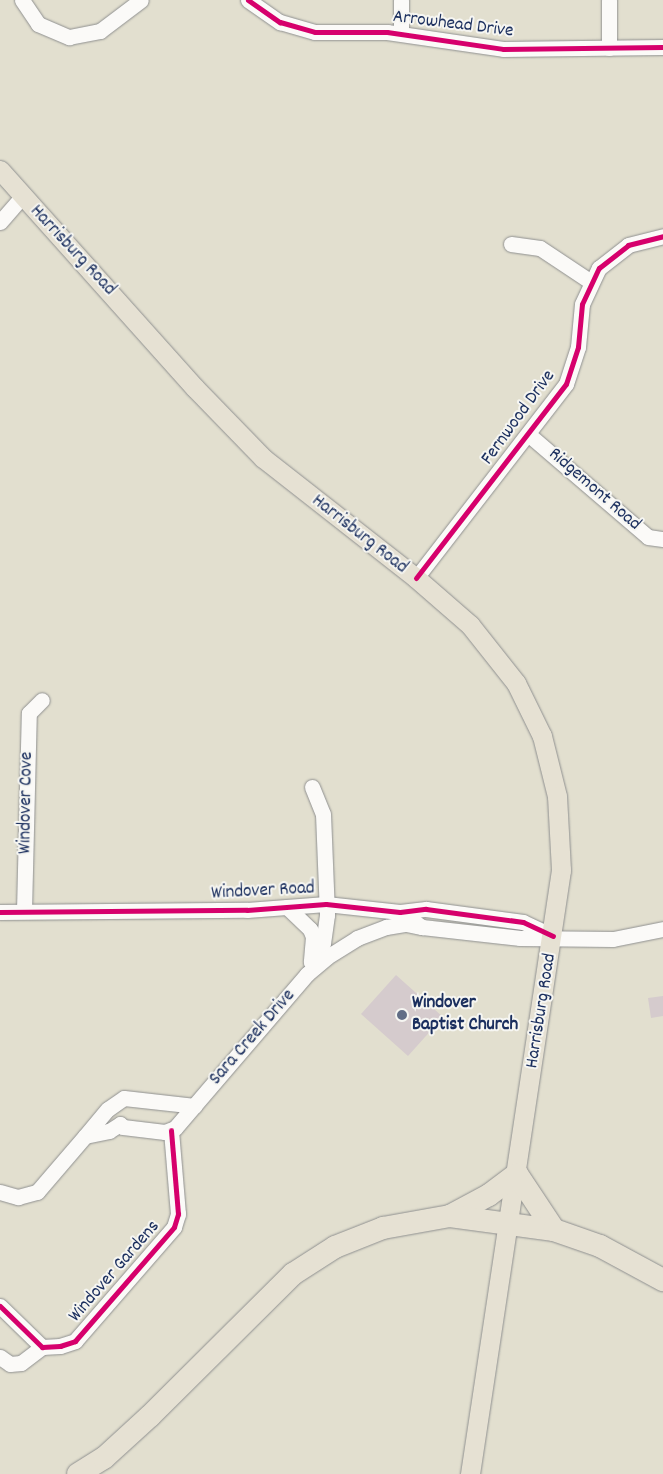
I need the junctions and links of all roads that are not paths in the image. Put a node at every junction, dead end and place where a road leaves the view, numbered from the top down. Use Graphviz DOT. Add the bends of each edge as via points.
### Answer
graph roads {
  1 [pos="22,0"];
  2 [pos="141,0"];
  3 [pos="248,0"];
  4 [pos="401,0"];
  5 [pos="609,0"];
  6 [pos="401,33"];
  7 [pos="663,47"];
  8 [pos="610,48"];
  9 [pos="0,170"];
  10 [pos="22,197"];
  11 [pos="0,222"];
  12 [pos="663,236"];
  13 [pos="511,244"];
  14 [pos="591,282"];
  15 [pos="528,434"];
  16 [pos="663,539"];
  17 [pos="416,578"];
  18 [pos="42,700"];
  19 [pos="312,787"];
  20 [pos="326,904"];
  21 [pos="286,907"];
  22 [pos="24,911"];
  23 [pos="0,912"];
  24 [pos="400,912"];
  25 [pos="422,927"];
  26 [pos="663,929"];
  27 [pos="553,936"];
  28 [pos="311,970"];
  29 [pos="114,1104"];
  30 [pos="195,1106"];
  31 [pos="120,1124"];
  32 [pos="171,1130"];
  33 [pos="85,1136"];
  34 [pos="516,1174"];
  35 [pos="0,1192"];
  36 [pos="450,1216"];
  37 [pos="509,1225"];
  38 [pos="554,1230"];
  39 [pos="663,1280"];
  40 [pos="0,1306"];
  41 [pos="42,1347"];
  42 [pos="0,1357"];
  43 [pos="471,1470"];
  44 [pos="78,1474"];
  1 -- 2 [label="street" via="38,24 69,37 84,37 100,31"];
  3 -- 6 [label="street, Arrowhead Drive" via="280,22 315,32"];
  4 -- 6 [label="street"];
  5 -- 8 [label="street"];
  6 -- 8 [label="street, Arrowhead Drive" via="503,49"];
  7 -- 8 [label="street, Arrowhead Drive"];
  9 -- 10 [label="main road, Harrisburg Road"];
  10 -- 11 [label="street"];
  10 -- 17 [label="main road, Harrisburg Road" via="256,451"];
  12 -- 14 [label="street, Fernwood Drive" via="628,245 599,268"];
  13 -- 14 [label="street" via="540,248"];
  14 -- 15 [label="street, Fernwood Drive" via="582,304 578,347 566,384"];
  15 -- 16 [label="street, Ridgemont Road" via="648,537"];
  15 -- 17 [label="street, Fernwood Drive"];
  17 -- 27 [label="main road, Harrisburg Road" via="470,625 498,658 516,683 542,736 553,772 560,822 561,870"];
  18 -- 22 [label="street, Windover Cove" via="29,713"];
  19 -- 20 [label="street, Sara Creek Drive" via="324,814"];
  20 -- 21 [label="street, Windover Road"];
  20 -- 24 [label="street, Windover Road"];
  20 -- 28 [label="street, Sara Creek Drive" via="323,943"];
  21 -- 22 [label="street, Windover Road"];
  21 -- 28 [label="street" via="303,920 313,937"];
  22 -- 23 [label="street, Windover Road"];
  24 -- 25 [label="street, Windover Road"];
  24 -- 27 [label="street, Windover Road" via="426,909 523,922"];
  25 -- 27 [label="street, Windover Road" via="520,938"];
  25 -- 28 [label="street, Sara Creek Drive" via="406,924 386,927 357,938"];
  26 -- 27 [label="street, Windover Road" via="613,938"];
  27 -- 34 [label="main road, Harrisburg Road"];
  28 -- 30 [label="street, Sara Creek Drive"];
  29 -- 30 [label="street" via="131,1097"];
  29 -- 31 [label="street"];
  29 -- 33 [label="street"];
  30 -- 32 [label="street"];
  31 -- 32 [label="street" via="165,1132"];
  31 -- 33 [label="street" via="109,1131"];
  32 -- 41 [label="street, Windover Gardens" via="178,1214 174,1227 75,1341"];
  33 -- 35 [label="street" via="37,1192 18,1196"];
  34 -- 36 [label="highway" via="489,1195"];
  34 -- 37 [label="main road, Harrisburg Road"];
  34 -- 38 [label="highway"];
  36 -- 37 [label="highway"];
  36 -- 44 [label="highway" via="382,1228 316,1257 272,1291 122,1442"];
  37 -- 38 [label="highway"];
  37 -- 43 [label="main road, Harrisburg Road"];
  38 -- 39 [label="highway" via="600,1246"];
  40 -- 41 [label="street"];
  41 -- 42 [label="street" via="21,1362 10,1364"];
}
